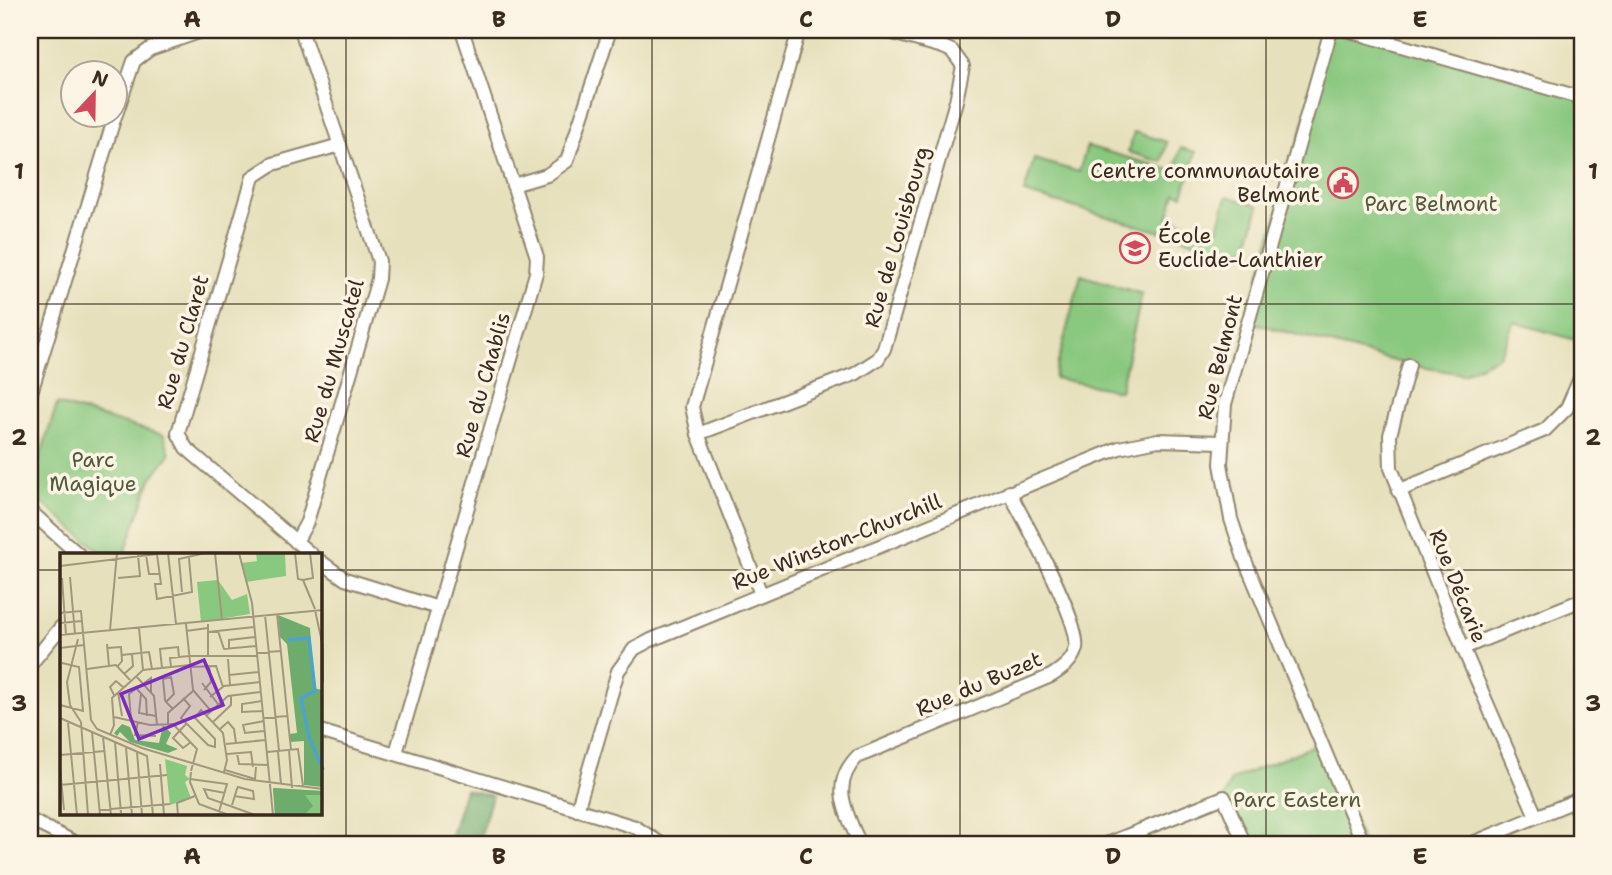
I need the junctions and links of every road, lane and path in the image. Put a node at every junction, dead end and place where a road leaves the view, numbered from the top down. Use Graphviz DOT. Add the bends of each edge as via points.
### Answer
graph roads {
  1 [pos="205,30"];
  2 [pos="300,30"];
  3 [pos="461,30"];
  4 [pos="610,30"];
  5 [pos="799,30"];
  6 [pos="882,30"];
  7 [pos="1331,30"];
  8 [pos="1346,30"];
  9 [pos="130,72"];
  10 [pos="1582,97"];
  11 [pos="110,130"];
  12 [pos="340,145"];
  13 [pos="513,186"];
  14 [pos="1409,365"];
  15 [pos="1582,374"];
  16 [pos="30,397"];
  17 [pos="698,434"];
  18 [pos="1221,442"];
  19 [pos="1398,491"];
  20 [pos="1009,492"];
  21 [pos="30,511"];
  22 [pos="296,542"];
  23 [pos="77,553"];
  24 [pos="310,553"];
  25 [pos="322,562"];
  26 [pos="761,594"];
  27 [pos="1582,600"];
  28 [pos="438,608"];
  29 [pos="60,628"];
  30 [pos="1463,648"];
  31 [pos="30,665"];
  32 [pos="322,732"];
  33 [pos="396,753"];
  34 [pos="1582,798"];
  35 [pos="577,810"];
  36 [pos="1536,816"];
  37 [pos="30,820"];
  38 [pos="80,845"];
  39 [pos="663,845"];
  40 [pos="860,845"];
  41 [pos="1104,845"];
  42 [pos="1245,845"];
  43 [pos="1364,845"];
  44 [pos="1468,845"];
  1 -- 9 [label="street" via="150,49 134,61"];
  2 -- 12 [label="street, Rue du Muscatel"];
  3 -- 13 [label="street, Rue du Chablis"];
  4 -- 13 [label="street" via="567,161 547,175"];
  5 -- 17 [label="street" via="694,394"];
  6 -- 17 [label="street, Rue de Louisbourg" via="943,47 963,65 884,349 878,359 855,373"];
  7 -- 18 [label="street, Rue Belmont" via="1230,379"];
  8 -- 10 [label="street"];
  11 -- 16 [label="street"];
  12 -- 22 [label="street, Rue du Muscatel" via="375,245 378,279 307,522"];
  12 -- 22 [label="street, Rue du Claret" via="273,164 253,177 179,425 186,448"];
  13 -- 28 [label="street, Rue du Chablis" via="537,257 536,273"];
  14 -- 19 [label="street, Rue Décarie" via="1388,447"];
  15 -- 19 [label="street" via="1567,408 1545,430"];
  17 -- 26 [label="street"];
  18 -- 20 [label="street, Rue Winston-Churchill" via="1138,442"];
  18 -- 43 [label="street, Rue Belmont" via="1227,499 1244,558"];
  19 -- 30 [label="street, Rue Décarie"];
  20 -- 26 [label="street, Rue Winston-Churchill"];
  20 -- 40 [label="street, Rue du Buzet" via="1073,622 1076,647 1072,658 1051,676 857,757 840,787"];
  21 -- 23 [label="street"];
  22 -- 24 [label="street, Rue du Claret"];
  25 -- 28 [label="street" via="345,579"];
  26 -- 35 [label="street, Rue Winston-Churchill" via="651,640 624,660"];
  27 -- 30 [label="street"];
  28 -- 33 [label="street, Rue du Chablis"];
  29 -- 31 [label="street"];
  30 -- 36 [label="street, Rue Décarie"];
  32 -- 33 [label="street"];
  33 -- 35 [label="street"];
  34 -- 36 [label="street"];
  35 -- 39 [label="street" via="635,827"];
  36 -- 44 [label="street"];
  37 -- 38 [label="street"];
  41 -- 42 [label="street" via="1224,797"];
}
